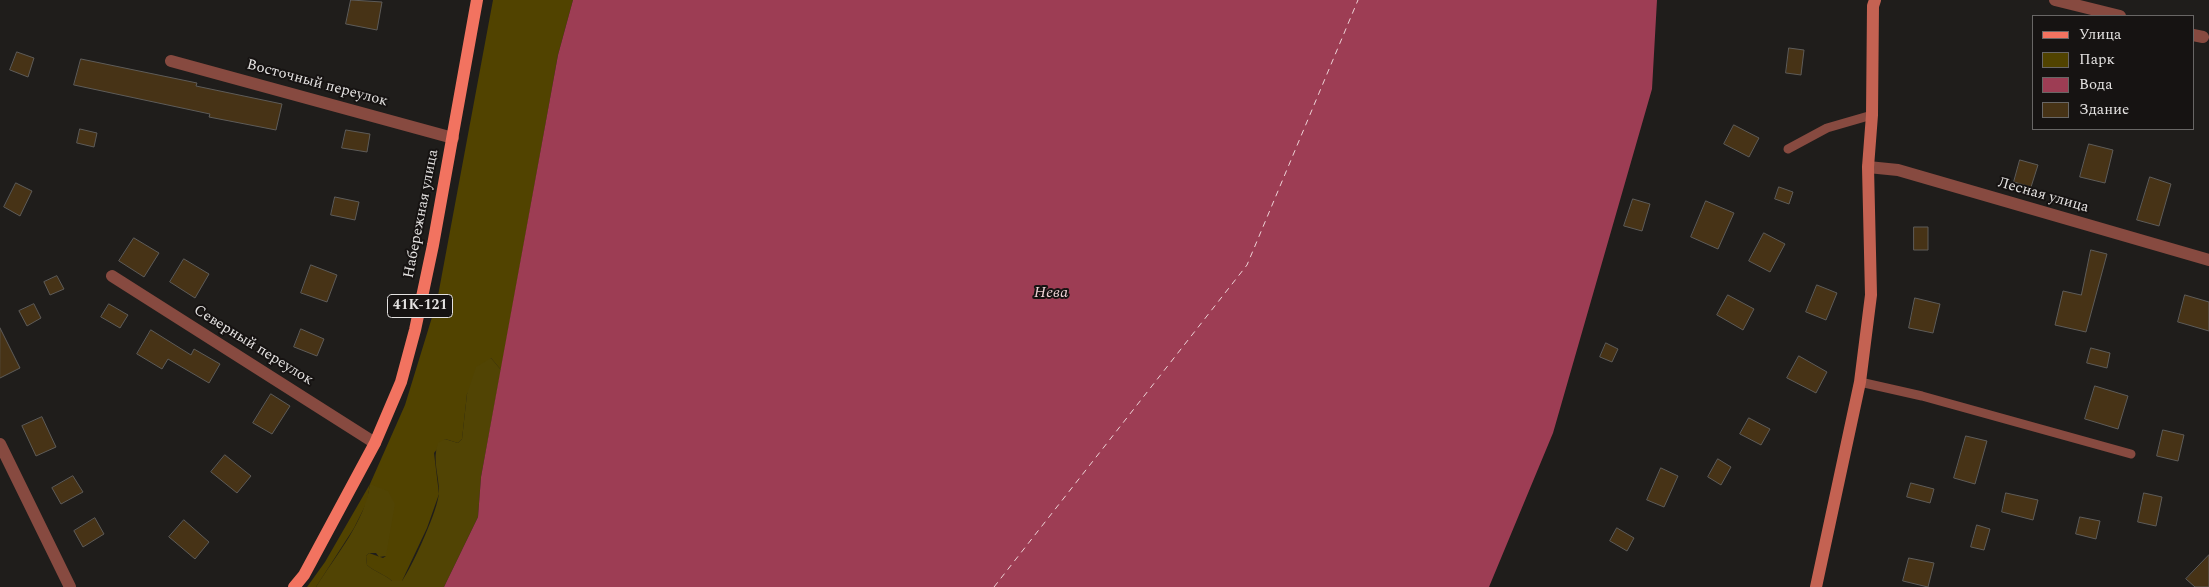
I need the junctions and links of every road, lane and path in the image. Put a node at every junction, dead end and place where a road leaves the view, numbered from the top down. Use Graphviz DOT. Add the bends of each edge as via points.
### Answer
graph roads {
  1 [pos="477,0"];
  2 [pos="1875,0"];
  3 [pos="2055,0"];
  4 [pos="2116,15"];
  5 [pos="171,61"];
  6 [pos="1872,115"];
  7 [pos="453,138"];
  8 [pos="1788,149"];
  9 [pos="1868,166"];
  10 [pos="2209,260"];
  11 [pos="112,276"];
  12 [pos="1860,382"];
  13 [pos="375,443"];
  14 [pos="0,444"];
  15 [pos="2131,454"];
  16 [pos="70,587"];
  17 [pos="294,587"];
  18 [pos="1816,587"];
  1 -- 7 [label="main road, Набережная улица / 41К-121"];
  2 -- 6 [label="street"];
  3 -- 4 [label="street"];
  5 -- 7 [label="street, Восточный переулок"];
  6 -- 8 [label="lane" via="1827,128"];
  6 -- 9 [label="street"];
  7 -- 13 [label="main road, Набережная улица / 41К-121" via="415,330 401,382"];
  9 -- 10 [label="street, Лесная улица" via="1898,170"];
  9 -- 12 [label="street" via="1871,295"];
  11 -- 13 [label="street, Северный переулок"];
  12 -- 15 [label="lane"];
  12 -- 18 [label="street"];
  13 -- 17 [label="main road, Набережная улица / 41К-121" via="304,575"];
  14 -- 16 [label="street"];
}
